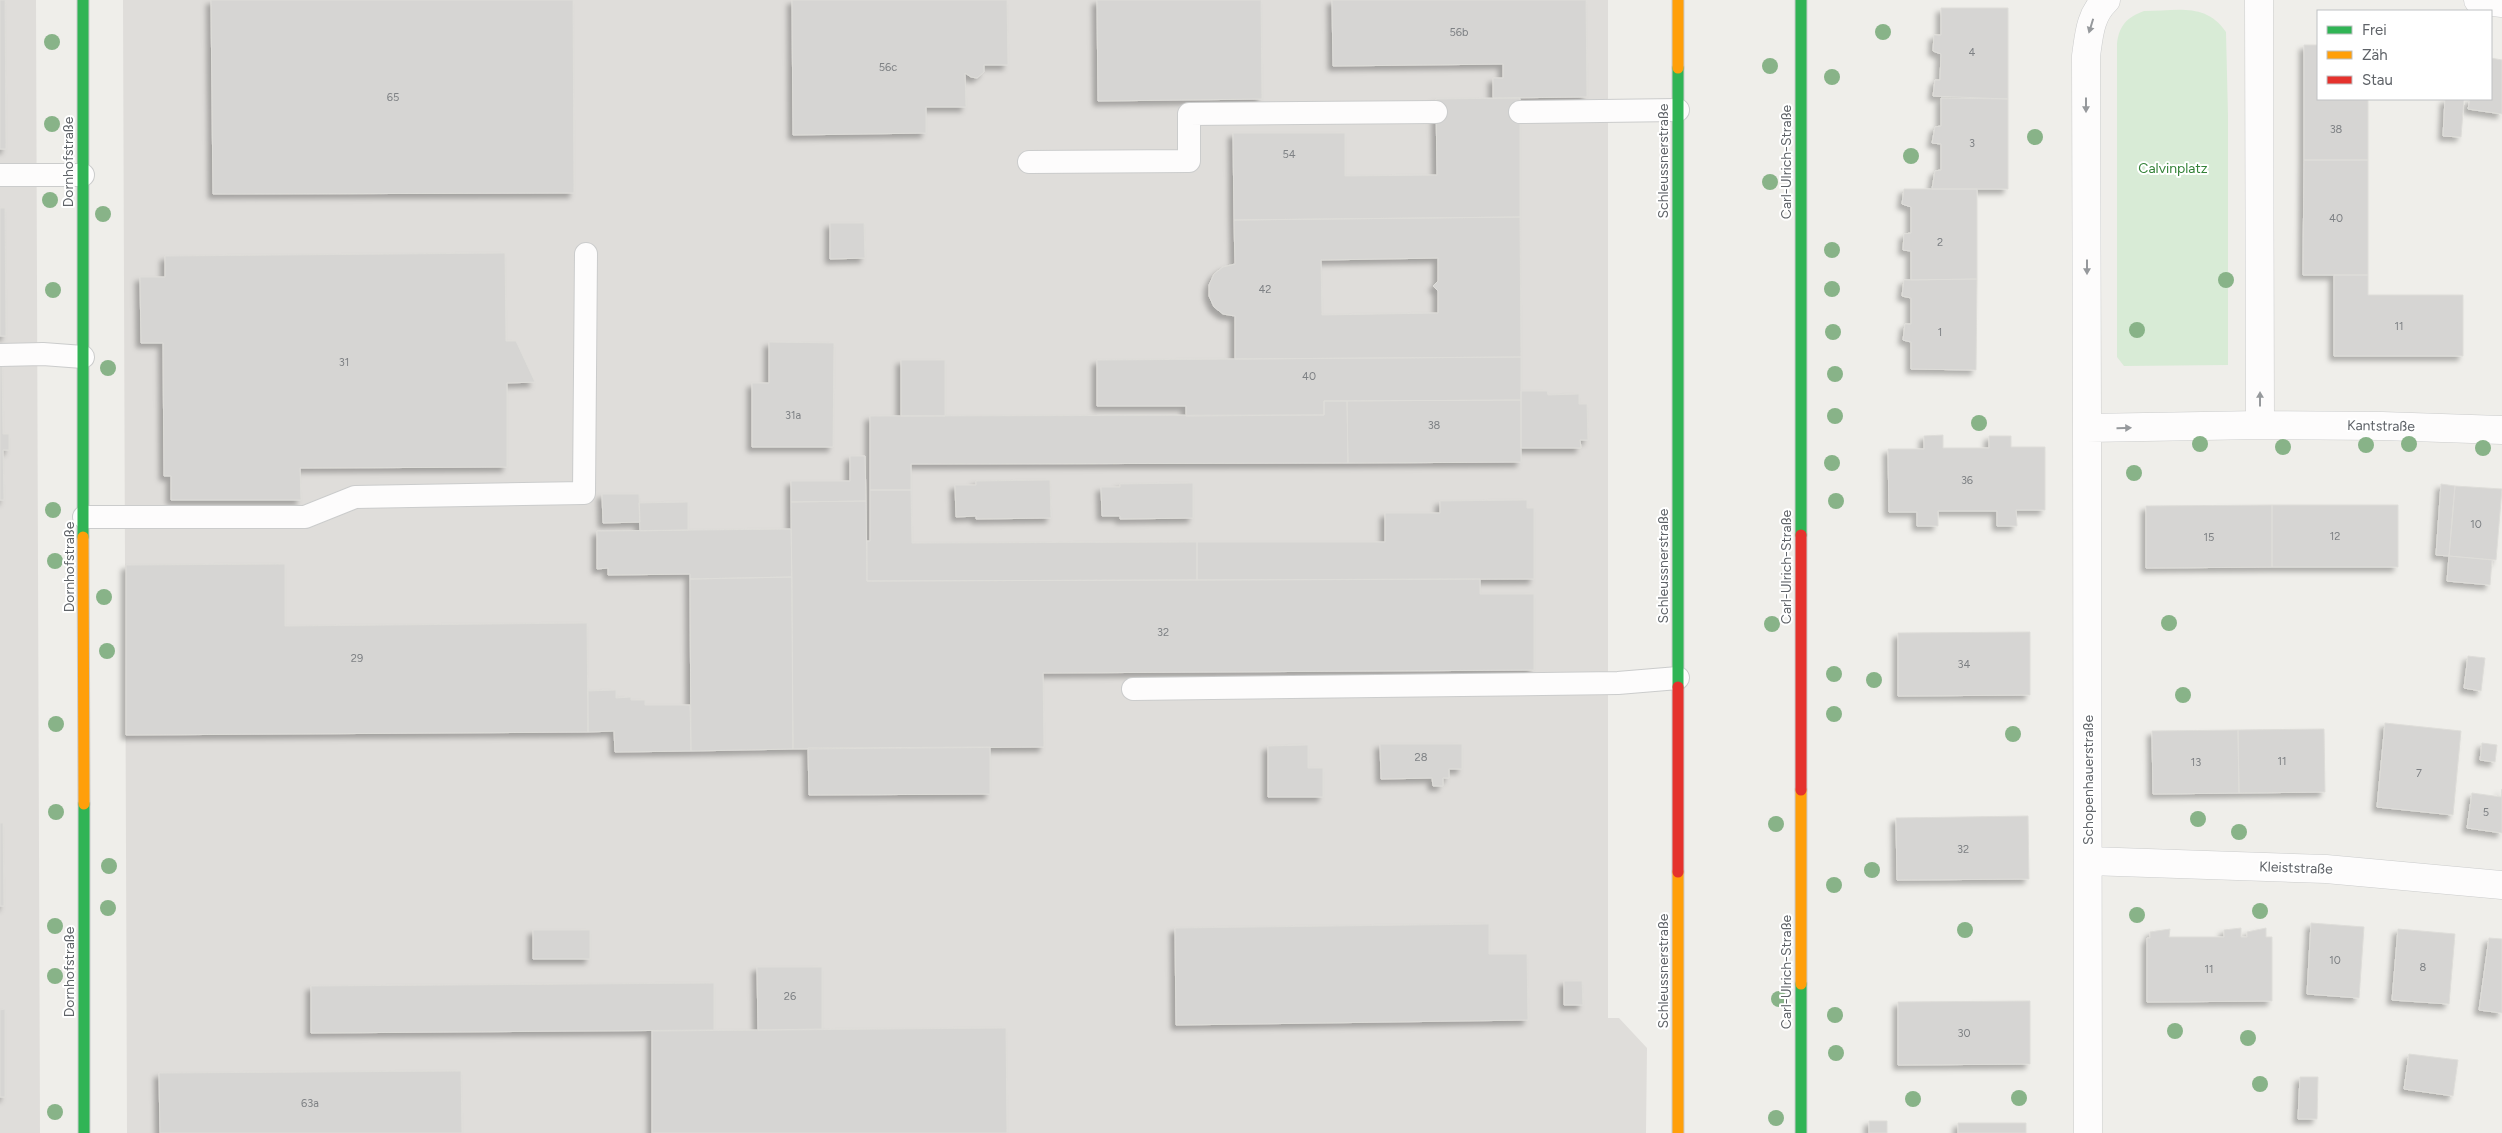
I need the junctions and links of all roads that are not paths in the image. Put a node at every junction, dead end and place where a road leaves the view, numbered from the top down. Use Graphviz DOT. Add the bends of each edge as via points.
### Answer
graph roads {
  1 [pos="83,0"];
  2 [pos="1678,0"];
  3 [pos="1800,0"];
  4 [pos="2106,0"];
  5 [pos="2259,0"];
  6 [pos="2478,0"];
  7 [pos="2502,3"];
  8 [pos="1678,110"];
  9 [pos="1436,112"];
  10 [pos="1520,112"];
  11 [pos="1029,162"];
  12 [pos="0,175"];
  13 [pos="83,175"];
  14 [pos="586,254"];
  15 [pos="0,355"];
  16 [pos="83,357"];
  17 [pos="2260,426"];
  18 [pos="2087,428"];
  19 [pos="2502,430"];
  20 [pos="84,517"];
  21 [pos="1678,678"];
  22 [pos="1133,689"];
  23 [pos="2088,861"];
  24 [pos="2502,885"];
  25 [pos="84,1133"];
  26 [pos="1678,1133"];
  27 [pos="1802,1133"];
  28 [pos="2088,1133"];
  1 -- 13 [label="street, Dornhofstraße"];
  2 -- 8 [label="street, Schleussnerstraße"];
  3 -- 27 [label="street, Carl-Ulrich-Straße"];
  4 -- 18 [label="street, one-way" via="2090,25 2086,56"];
  17 -- 5 [label="street, one-way"];
  6 -- 7 [label="street"];
  8 -- 10 [label="lane"];
  8 -- 21 [label="street, Schleussnerstraße"];
  9 -- 11 [label="lane" via="1189,114 1189,161"];
  12 -- 13 [label="lane"];
  13 -- 16 [label="street, Dornhofstraße"];
  14 -- 20 [label="lane" via="584,493 355,497 305,517"];
  15 -- 16 [label="lane"];
  16 -- 20 [label="street, Dornhofstraße"];
  18 -- 17 [label="street, one-way"];
  17 -- 19 [label="street, Kantstraße"];
  18 -- 23 [label="street, Schopenhauerstraße"];
  20 -- 25 [label="street, Dornhofstraße"];
  21 -- 22 [label="lane" via="1618,683"];
  21 -- 26 [label="street, Schleussnerstraße"];
  23 -- 24 [label="street, Kleiststraße" via="2326,868"];
  23 -- 28 [label="street, Schopenhauerstraße"];
}
